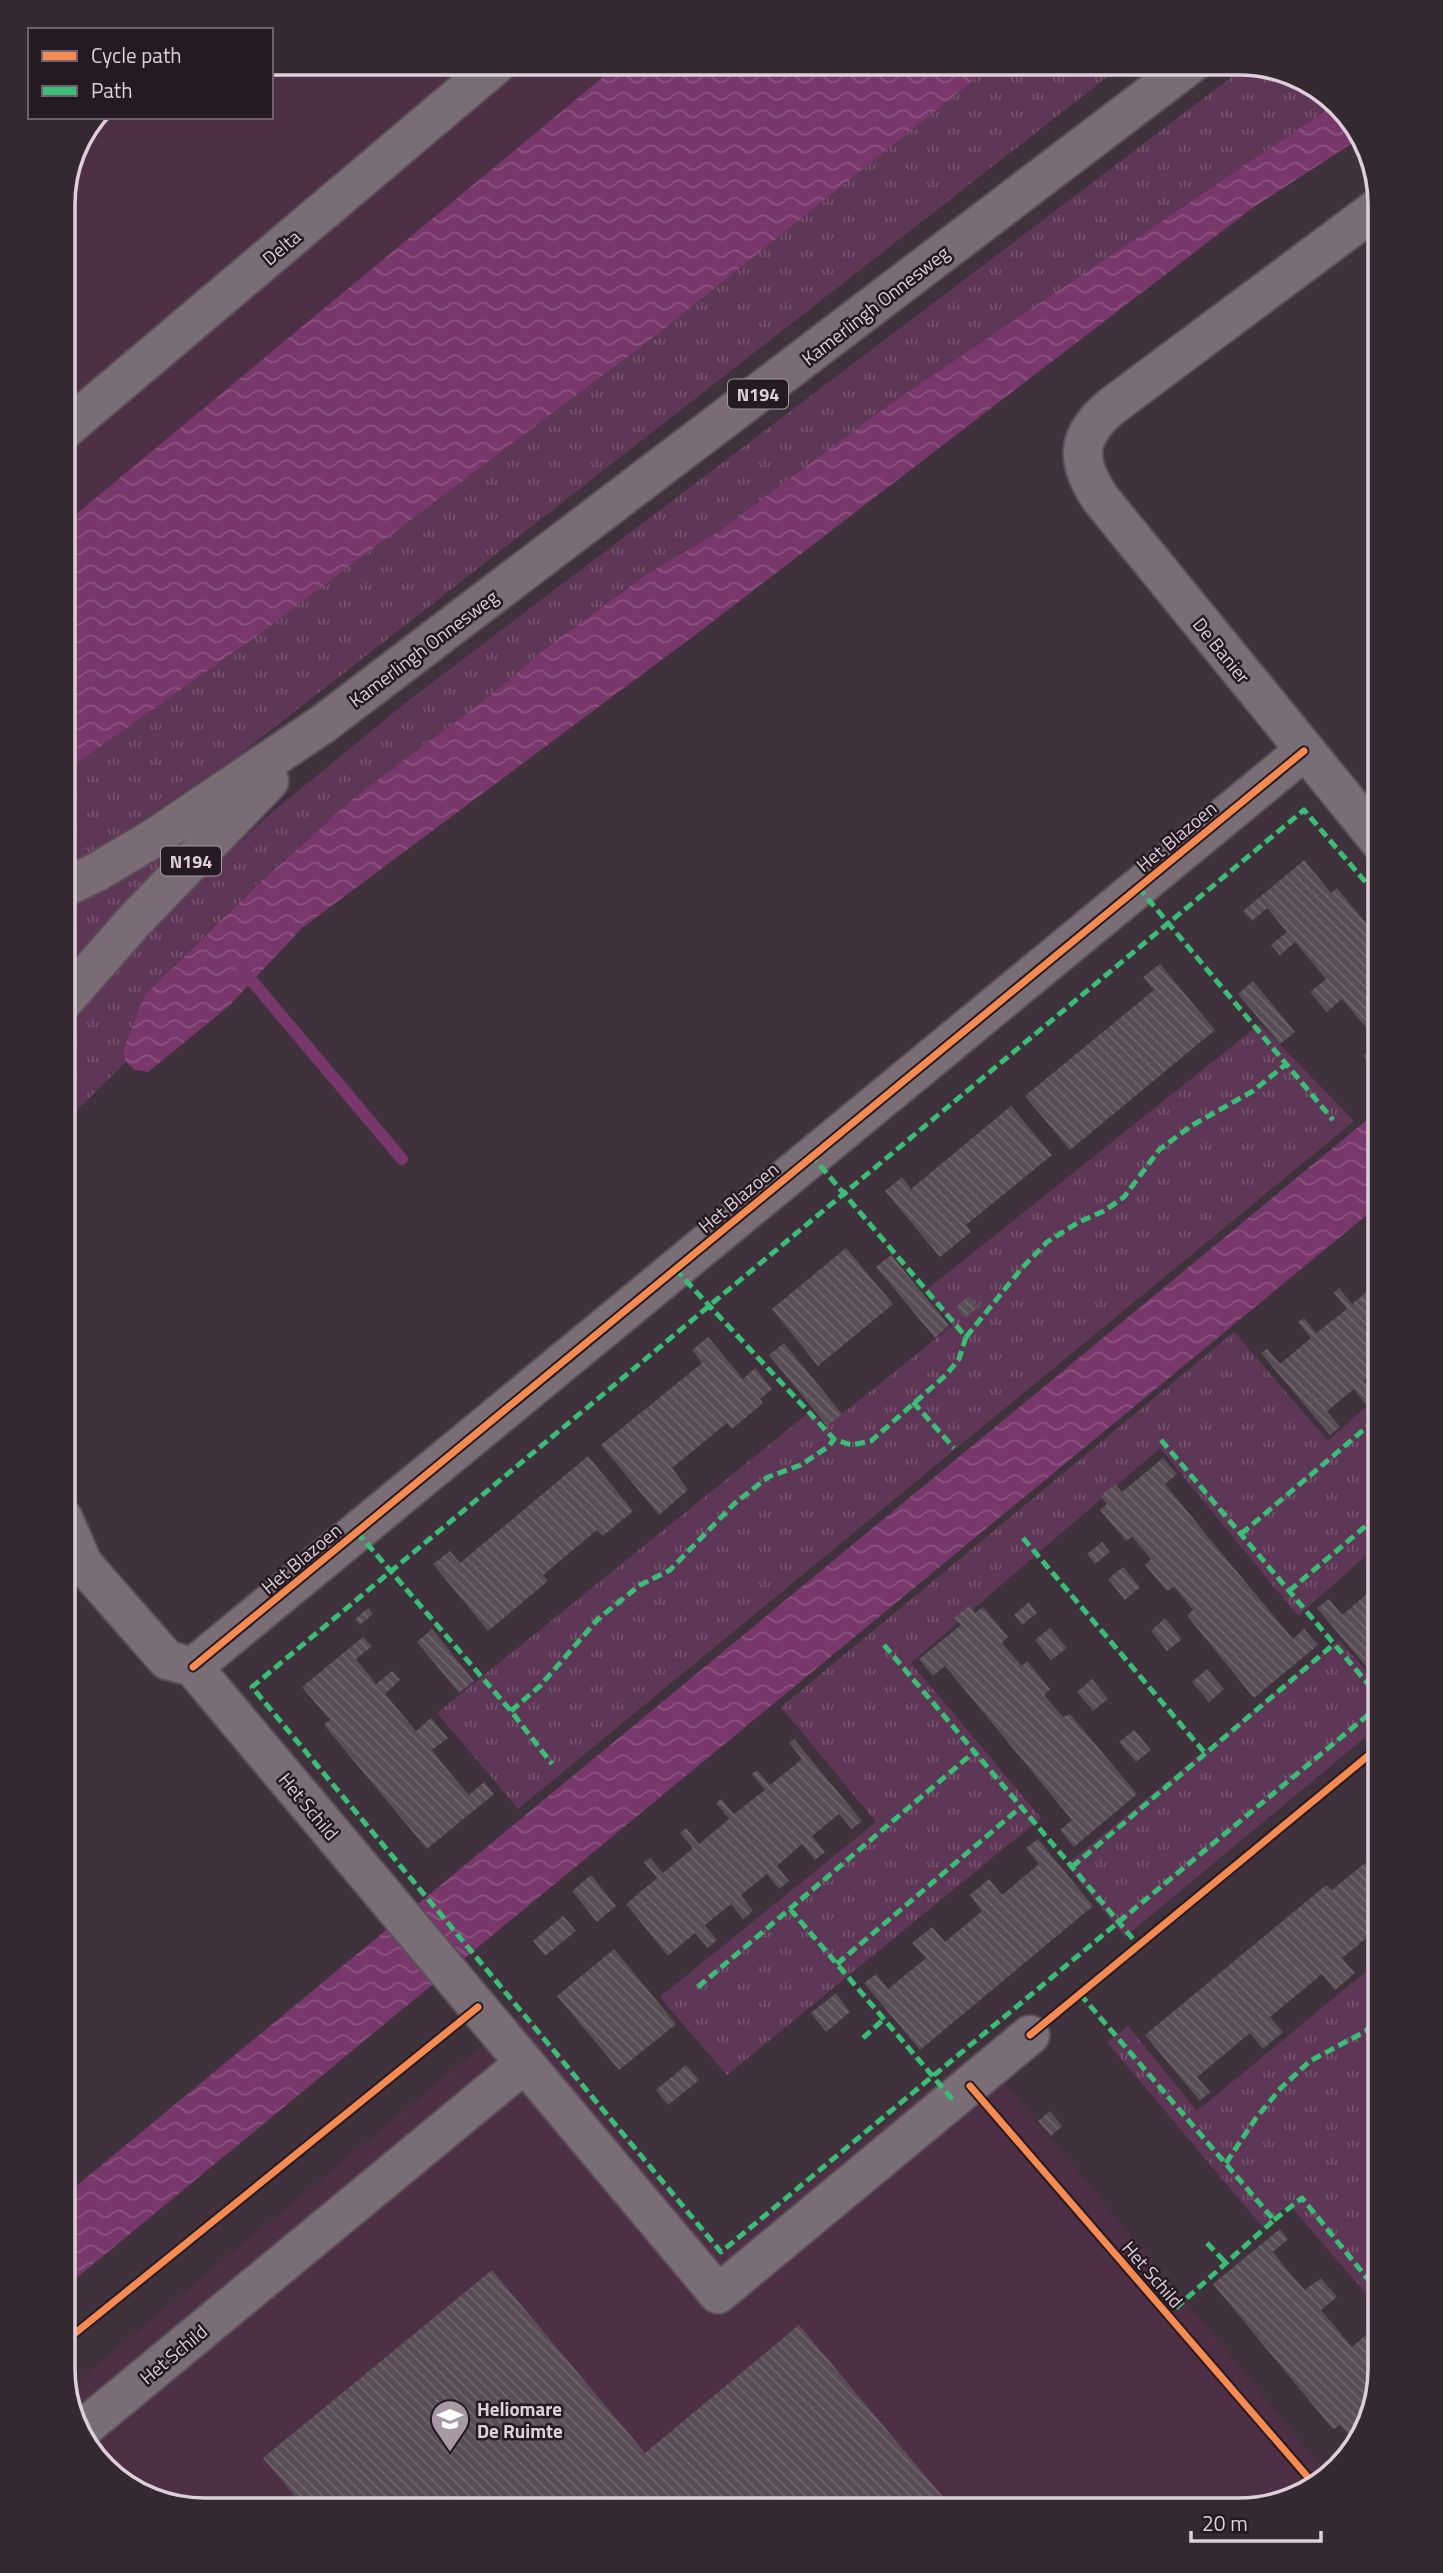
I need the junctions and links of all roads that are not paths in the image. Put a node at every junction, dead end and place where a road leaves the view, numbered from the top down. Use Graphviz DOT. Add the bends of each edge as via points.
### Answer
graph roads {
  1 [pos="483,76"];
  2 [pos="1175,76"];
  3 [pos="1368,215"];
  4 [pos="76,420"];
  5 [pos="323,724"];
  6 [pos="1304,751"];
  7 [pos="1368,828"];
  8 [pos="76,882"];
  9 [pos="76,988"];
  10 [pos="75,1561"];
  11 [pos="193,1667"];
  12 [pos="1030,2035"];
  13 [pos="525,2063"];
  14 [pos="88,2424"];
  1 -- 4 [label="street, Delta"];
  2 -- 5 [label="main road, Kamerlingh Onnesweg / N194"];
  3 -- 6 [label="street, De Banier" via="1098,417 1082,449 1087,479 1100,498"];
  5 -- 8 [label="main road, Kamerlingh Onnesweg / N194" via="154,838"];
  5 -- 9 [label="main road, Kamerlingh Onnesweg / N194"];
  6 -- 7 [label="street, De Banier"];
  6 -- 11 [label="street, Het Blazoen"];
  10 -- 11 [label="street, Het Schild" via="167,1660"];
  11 -- 13 [label="street, Het Schild"];
  12 -- 13 [label="street, Het Schild" via="718,2294"];
  13 -- 14 [label="street, Het Schild"];
}
